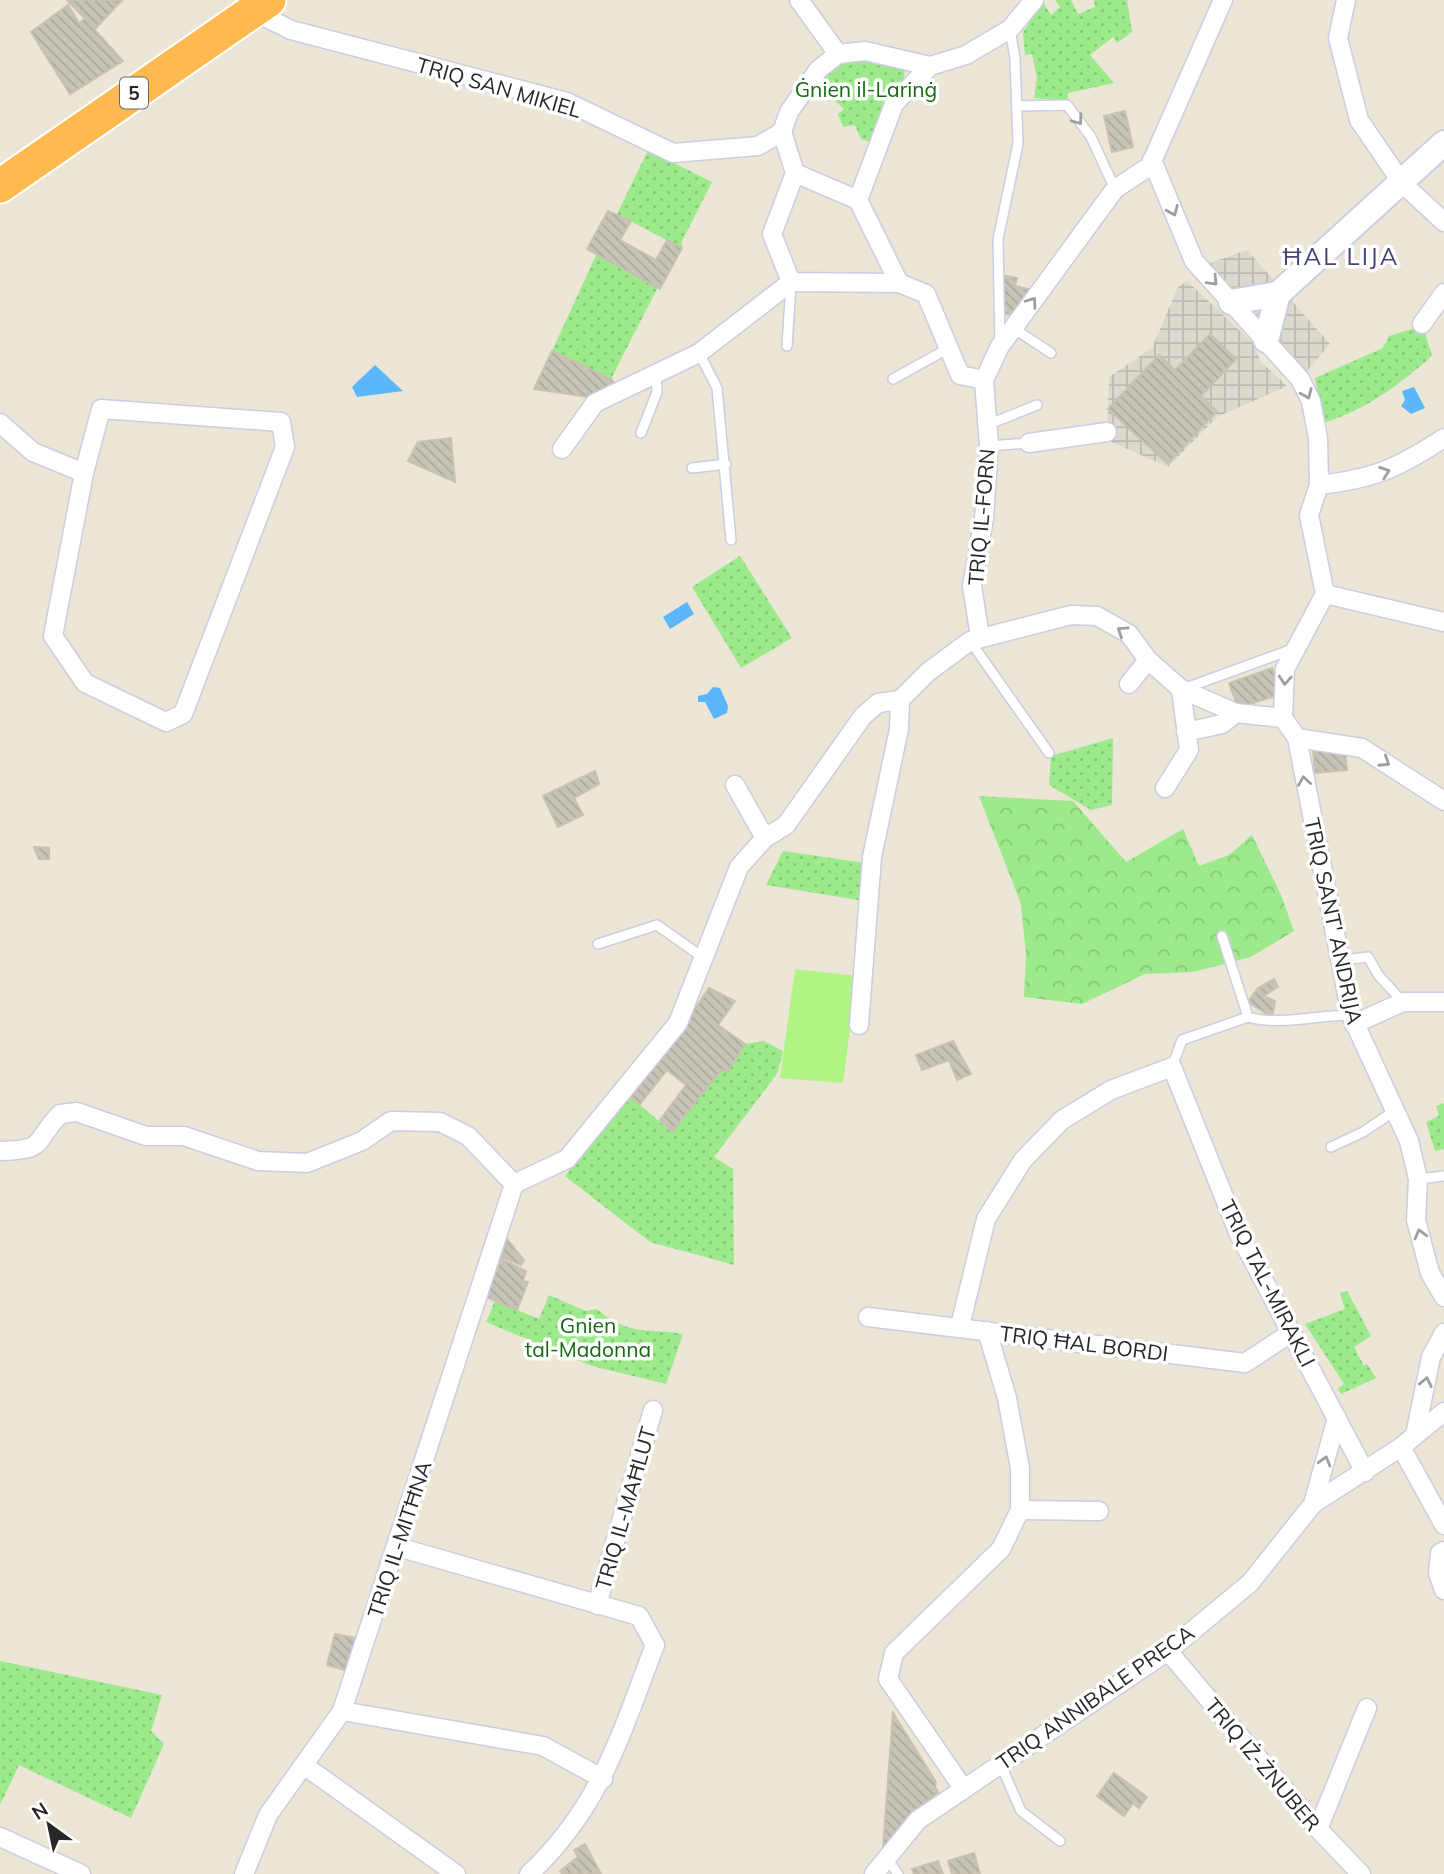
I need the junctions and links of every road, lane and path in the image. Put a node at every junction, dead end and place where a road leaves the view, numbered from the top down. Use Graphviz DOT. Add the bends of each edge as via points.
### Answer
graph roads {
  1 [pos="799,0"];
  2 [pos="1034,0"];
  3 [pos="1223,0"];
  4 [pos="1346,0"];
  5 [pos="254,4"];
  6 [pos="1010,29"];
  7 [pos="838,54"];
  8 [pos="930,66"];
  9 [pos="1018,106"];
  10 [pos="782,132"];
  11 [pos="1444,143"];
  12 [pos="1152,160"];
  13 [pos="0,161"];
  14 [pos="794,173"];
  15 [pos="1402,183"];
  16 [pos="0,186"];
  17 [pos="1115,188"];
  18 [pos="858,200"];
  19 [pos="1444,222"];
  20 [pos="791,282"];
  21 [pos="899,283"];
  22 [pos="1444,293"];
  23 [pos="1278,294"];
  24 [pos="1231,302"];
  25 [pos="1422,324"];
  26 [pos="1013,328"];
  27 [pos="1266,340"];
  28 [pos="787,346"];
  29 [pos="1000,346"];
  30 [pos="949,348"];
  31 [pos="699,353"];
  32 [pos="1051,353"];
  33 [pos="656,373"];
  34 [pos="893,379"];
  35 [pos="984,380"];
  36 [pos="1037,405"];
  37 [pos="0,423"];
  38 [pos="987,425"];
  39 [pos="1107,432"];
  40 [pos="641,433"];
  41 [pos="1444,438"];
  42 [pos="1029,443"];
  43 [pos="989,446"];
  44 [pos="562,449"];
  45 [pos="726,464"];
  46 [pos="692,468"];
  47 [pos="84,473"];
  48 [pos="1319,485"];
  49 [pos="731,540"];
  50 [pos="1325,594"];
  51 [pos="1444,622"];
  52 [pos="975,639"];
  53 [pos="1293,649"];
  54 [pos="1148,660"];
  55 [pos="1129,684"];
  56 [pos="1181,690"];
  57 [pos="900,699"];
  58 [pos="1236,713"];
  59 [pos="1283,718"];
  60 [pos="1186,732"];
  61 [pos="1297,738"];
  62 [pos="1049,753"];
  63 [pos="735,785"];
  64 [pos="1165,788"];
  65 [pos="1444,801"];
  66 [pos="765,838"];
  67 [pos="1222,936"];
  68 [pos="598,944"];
  69 [pos="705,960"];
  70 [pos="1342,960"];
  71 [pos="1403,1002"];
  72 [pos="1444,1002"];
  73 [pos="1248,1017"];
  74 [pos="1353,1020"];
  75 [pos="859,1025"];
  76 [pos="1172,1067"];
  77 [pos="1395,1110"];
  78 [pos="1331,1147"];
  79 [pos="0,1151"];
  80 [pos="1444,1176"];
  81 [pos="1418,1179"];
  82 [pos="514,1184"];
  83 [pos="1444,1297"];
  84 [pos="868,1317"];
  85 [pos="960,1326"];
  86 [pos="987,1331"];
  87 [pos="1292,1332"];
  88 [pos="1444,1333"];
  89 [pos="653,1410"];
  90 [pos="1444,1412"];
  91 [pos="1337,1418"];
  92 [pos="1408,1441"];
  93 [pos="1365,1472"];
  94 [pos="1313,1504"];
  95 [pos="1020,1510"];
  96 [pos="1098,1511"];
  97 [pos="1444,1525"];
  98 [pos="398,1547"];
  99 [pos="1444,1551"];
  100 [pos="1444,1590"];
  101 [pos="597,1605"];
  102 [pos="1168,1651"];
  103 [pos="1367,1708"];
  104 [pos="342,1711"];
  105 [pos="1000,1763"];
  106 [pos="304,1766"];
  107 [pos="603,1779"];
  108 [pos="963,1788"];
  109 [pos="1318,1829"];
  110 [pos="0,1838"];
  111 [pos="1060,1841"];
  112 [pos="886,1858"];
  113 [pos="1358,1873"];
  114 [pos="80,1874"];
  115 [pos="244,1874"];
  116 [pos="456,1874"];
  117 [pos="529,1874"];
  118 [pos="874,1874"];
  119 [pos="898,1874"];
  1 -- 7 [label="street"];
  2 -- 6 [label="street"];
  3 -- 12 [label="street"];
  4 -- 15 [label="street" via="1338,38 1359,120"];
  5 -- 10 [label="street, TRIQ SAN MIKIEL" via="290,30 567,102 673,153 758,146"];
  5 -- 13 [label="highway, 5"];
  5 -- 16 [label="highway, 5"];
  6 -- 8 [label="street" via="966,55"];
  6 -- 9 [label="lane"];
  7 -- 8 [label="street" via="865,51"];
  7 -- 10 [label="street" via="818,70 789,112"];
  8 -- 18 [label="street" via="894,104"];
  9 -- 17 [label="lane, one-way" via="1067,105 1091,137"];
  9 -- 29 [label="lane" via="1018,144 998,239"];
  10 -- 14 [label="street"];
  11 -- 15 [label="street"];
  12 -- 17 [label="street, TRIQ IL-FORN" via="1150,166"];
  12 -- 24 [label="street, one-way" via="1194,261"];
  14 -- 18 [label="street"];
  14 -- 20 [label="street" via="772,234"];
  15 -- 19 [label="street"];
  15 -- 23 [label="street"];
  26 -- 17 [label="street, TRIQ IL-FORN, one-way"];
  18 -- 21 [label="street"];
  20 -- 21 [label="street"];
  20 -- 28 [label="lane"];
  20 -- 31 [label="street"];
  21 -- 30 [label="street" via="926,294"];
  22 -- 25 [label="street"];
  23 -- 24 [label="street"];
  23 -- 27 [label="street"];
  24 -- 27 [label="street"];
  26 -- 29 [label="street, TRIQ IL-FORN"];
  26 -- 32 [label="lane"];
  27 -- 48 [label="street, one-way" via="1300,379 1311,401"];
  29 -- 35 [label="street, TRIQ IL-FORN"];
  30 -- 34 [label="lane"];
  30 -- 35 [label="street" via="960,375"];
  31 -- 33 [label="street"];
  31 -- 45 [label="lane" via="717,388"];
  33 -- 40 [label="lane" via="657,392"];
  33 -- 44 [label="street" via="595,403"];
  35 -- 38 [label="street, TRIQ IL-FORN"];
  36 -- 38 [label="lane"];
  37 -- 47 [label="street" via="33,453"];
  38 -- 43 [label="street, TRIQ IL-FORN"];
  39 -- 42 [label="street"];
  48 -- 41 [label="street, one-way" via="1359,480 1399,467"];
  42 -- 43 [label="lane"];
  43 -- 52 [label="street, TRIQ IL-FORN" via="984,518 972,586"];
  45 -- 46 [label="lane"];
  45 -- 49 [label="lane"];
  47 -- 47 [label="street" via="101,410 281,422 285,447 183,714 166,722 85,683 53,636"];
  48 -- 50 [label="street" via="1309,515"];
  50 -- 51 [label="street"];
  50 -- 53 [label="street"];
  54 -- 52 [label="street, one-way" via="1130,634 1097,616 1071,615"];
  52 -- 57 [label="street" via="928,672"];
  52 -- 62 [label="lane"];
  53 -- 56 [label="lane"];
  53 -- 59 [label="street, one-way" via="1285,669"];
  54 -- 55 [label="street"];
  54 -- 56 [label="street"];
  56 -- 58 [label="street"];
  56 -- 60 [label="street"];
  57 -- 66 [label="street" via="878,703 863,716 786,825"];
  57 -- 75 [label="street" via="899,729 872,858"];
  58 -- 59 [label="street"];
  58 -- 60 [label="street" via="1222,724"];
  59 -- 61 [label="street"];
  60 -- 64 [label="street" via="1189,750"];
  61 -- 65 [label="street, one-way" via="1362,748"];
  70 -- 61 [label="street, TRIQ SANT' ANDRIJA, one-way"];
  63 -- 66 [label="street"];
  66 -- 69 [label="street" via="739,867"];
  67 -- 73 [label="lane"];
  68 -- 69 [label="lane" via="657,925"];
  69 -- 82 [label="street" via="678,1023 567,1159"];
  70 -- 71 [label="lane" via="1368,957"];
  70 -- 74 [label="street, TRIQ SANT' ANDRIJA"];
  71 -- 72 [label="street"];
  71 -- 74 [label="street"];
  73 -- 74 [label="lane" via="1268,1023 1318,1015"];
  73 -- 76 [label="lane" via="1182,1040"];
  74 -- 77 [label="street, TRIQ SANT' ANDRIJA"];
  76 -- 85 [label="street" via="1111,1090 1062,1120 1023,1160 986,1219"];
  76 -- 87 [label="street, TRIQ TAL-MIRAKLI" via="1238,1232"];
  77 -- 78 [label="lane"];
  77 -- 81 [label="street, TRIQ SANT' ANDRIJA"];
  79 -- 82 [label="street" via="30,1150 61,1114 77,1112 146,1136 184,1136 258,1161 307,1163 362,1141 391,1121 440,1122 468,1136"];
  80 -- 81 [label="lane"];
  83 -- 81 [label="street, TRIQ SANT' ANDRIJA, one-way" via="1430,1273 1416,1220"];
  82 -- 98 [label="street, TRIQ IL-MITĦNA"];
  84 -- 85 [label="street, TRIQ ĦAL BORDI"];
  85 -- 86 [label="street, TRIQ ĦAL BORDI"];
  86 -- 87 [label="street, TRIQ ĦAL BORDI" via="1245,1363"];
  86 -- 95 [label="street" via="1007,1398 1020,1468"];
  87 -- 91 [label="street, TRIQ TAL-MIRAKLI"];
  92 -- 88 [label="street, one-way" via="1431,1356"];
  89 -- 101 [label="street, TRIQ IL-MAĦLUT"];
  90 -- 92 [label="street, TRIQ ANNIBALE PRECA"];
  91 -- 93 [label="street, TRIQ TAL-MIRAKLI"];
  94 -- 91 [label="street, one-way"];
  92 -- 93 [label="street, TRIQ ANNIBALE PRECA"];
  92 -- 97 [label="street"];
  93 -- 94 [label="street, TRIQ ANNIBALE PRECA"];
  94 -- 102 [label="street, TRIQ ANNIBALE PRECA" via="1250,1583"];
  95 -- 96 [label="street"];
  95 -- 108 [label="street" via="1001,1549 894,1653 888,1679"];
  98 -- 101 [label="street"];
  98 -- 104 [label="street, TRIQ IL-MITĦNA"];
  99 -- 100 [label="street" via="1438,1573"];
  101 -- 107 [label="street" via="639,1616 655,1645"];
  102 -- 105 [label="street, TRIQ ANNIBALE PRECA"];
  102 -- 109 [label="street, TRIQ IŻ-ŻNUBER"];
  103 -- 109 [label="street"];
  104 -- 106 [label="street, TRIQ IL-MITĦNA"];
  104 -- 107 [label="street" via="543,1746"];
  105 -- 108 [label="street, TRIQ ANNIBALE PRECA"];
  105 -- 111 [label="lane" via="1021,1811"];
  106 -- 115 [label="street, TRIQ IL-MITĦNA" via="268,1815"];
  106 -- 116 [label="street"];
  107 -- 117 [label="street" via="558,1847"];
  108 -- 112 [label="street, TRIQ ANNIBALE PRECA" via="918,1820"];
  109 -- 113 [label="street, TRIQ IŻ-ŻNUBER"];
  110 -- 114 [label="street"];
  112 -- 118 [label="street, TRIQ ANNIBALE PRECA"];
  112 -- 119 [label="lane"];
}
